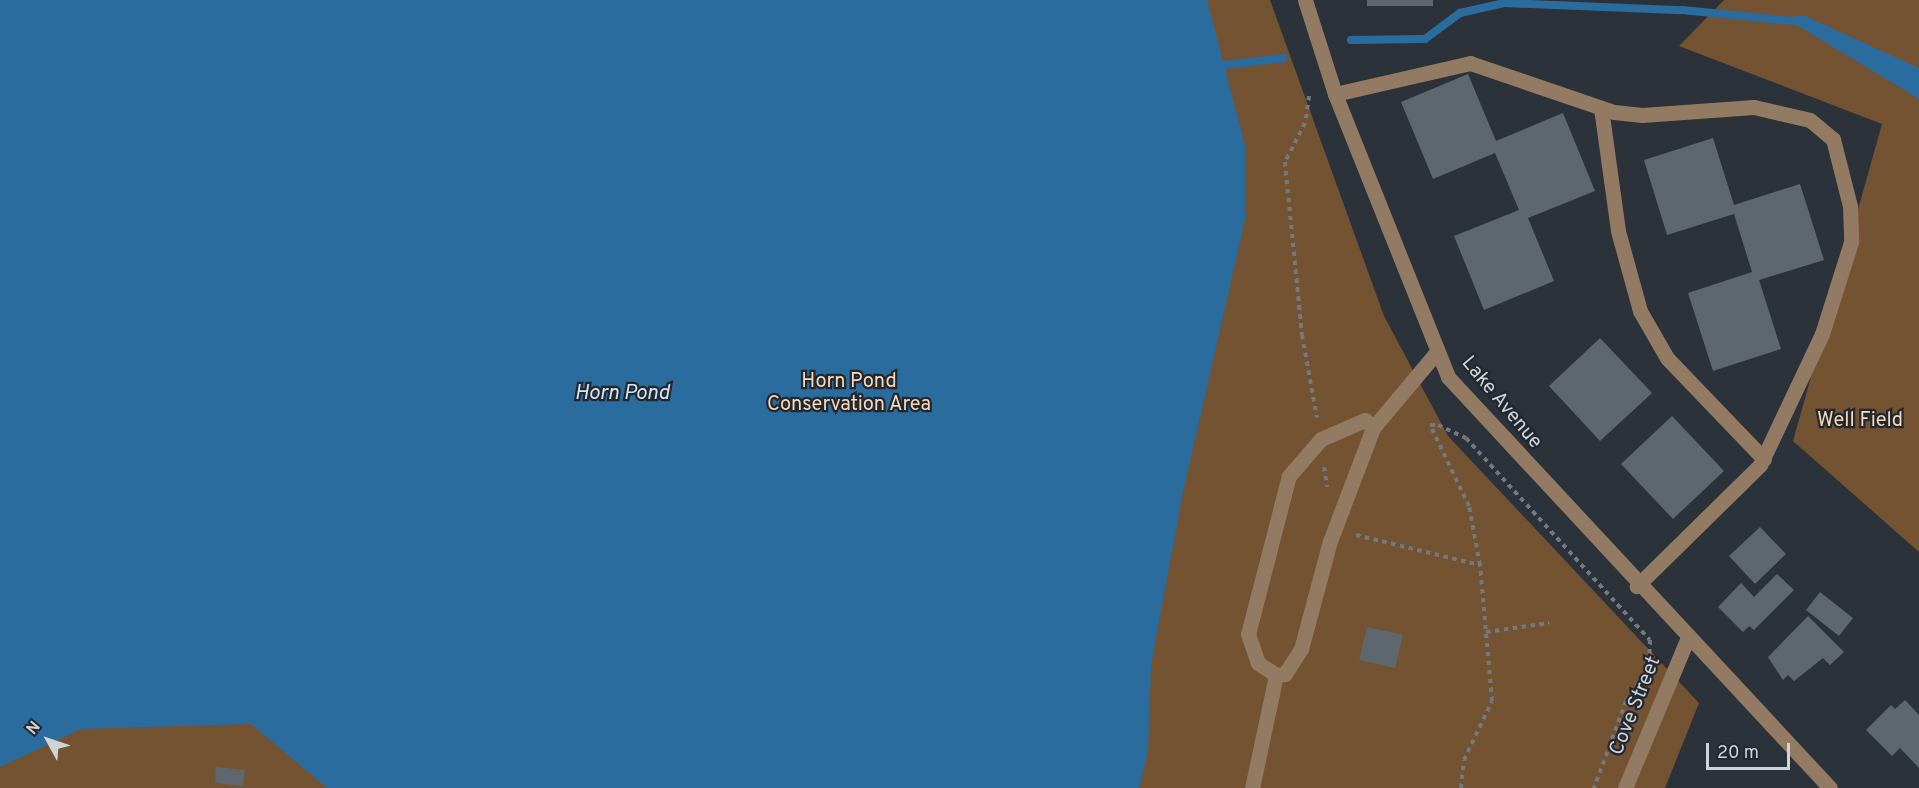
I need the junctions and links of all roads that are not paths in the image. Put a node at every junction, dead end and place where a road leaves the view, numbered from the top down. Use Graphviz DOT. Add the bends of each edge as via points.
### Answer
graph roads {
  1 [pos="1305,0"];
  2 [pos="1335,94"];
  3 [pos="1601,108"];
  4 [pos="1436,353"];
  5 [pos="1372,428"];
  6 [pos="1764,459"];
  7 [pos="1637,586"];
  8 [pos="1687,640"];
  9 [pos="1276,675"];
  10 [pos="1252,788"];
  11 [pos="1625,788"];
  12 [pos="1830,788"];
  1 -- 2 [label="street, Lake Avenue"];
  2 -- 3 [label="street" via="1470,63"];
  2 -- 4 [label="street, Lake Avenue"];
  3 -- 6 [label="street" via="1618,231 1640,311 1667,358"];
  3 -- 6 [label="street" via="1642,115 1754,107 1782,111 1820,124 1836,143 1851,206 1848,260 1822,334"];
  4 -- 5 [label="street"];
  4 -- 7 [label="street, Lake Avenue" via="1480,415"];
  5 -- 9 [label="street" via="1301,649 1285,674"];
  5 -- 9 [label="street" via="1365,420 1321,439 1289,476 1248,634 1253,657"];
  6 -- 7 [label="street"];
  7 -- 8 [label="street, Lake Avenue"];
  8 -- 11 [label="street, Cove Street"];
  8 -- 12 [label="street, Lake Avenue"];
  9 -- 10 [label="street"];
}
